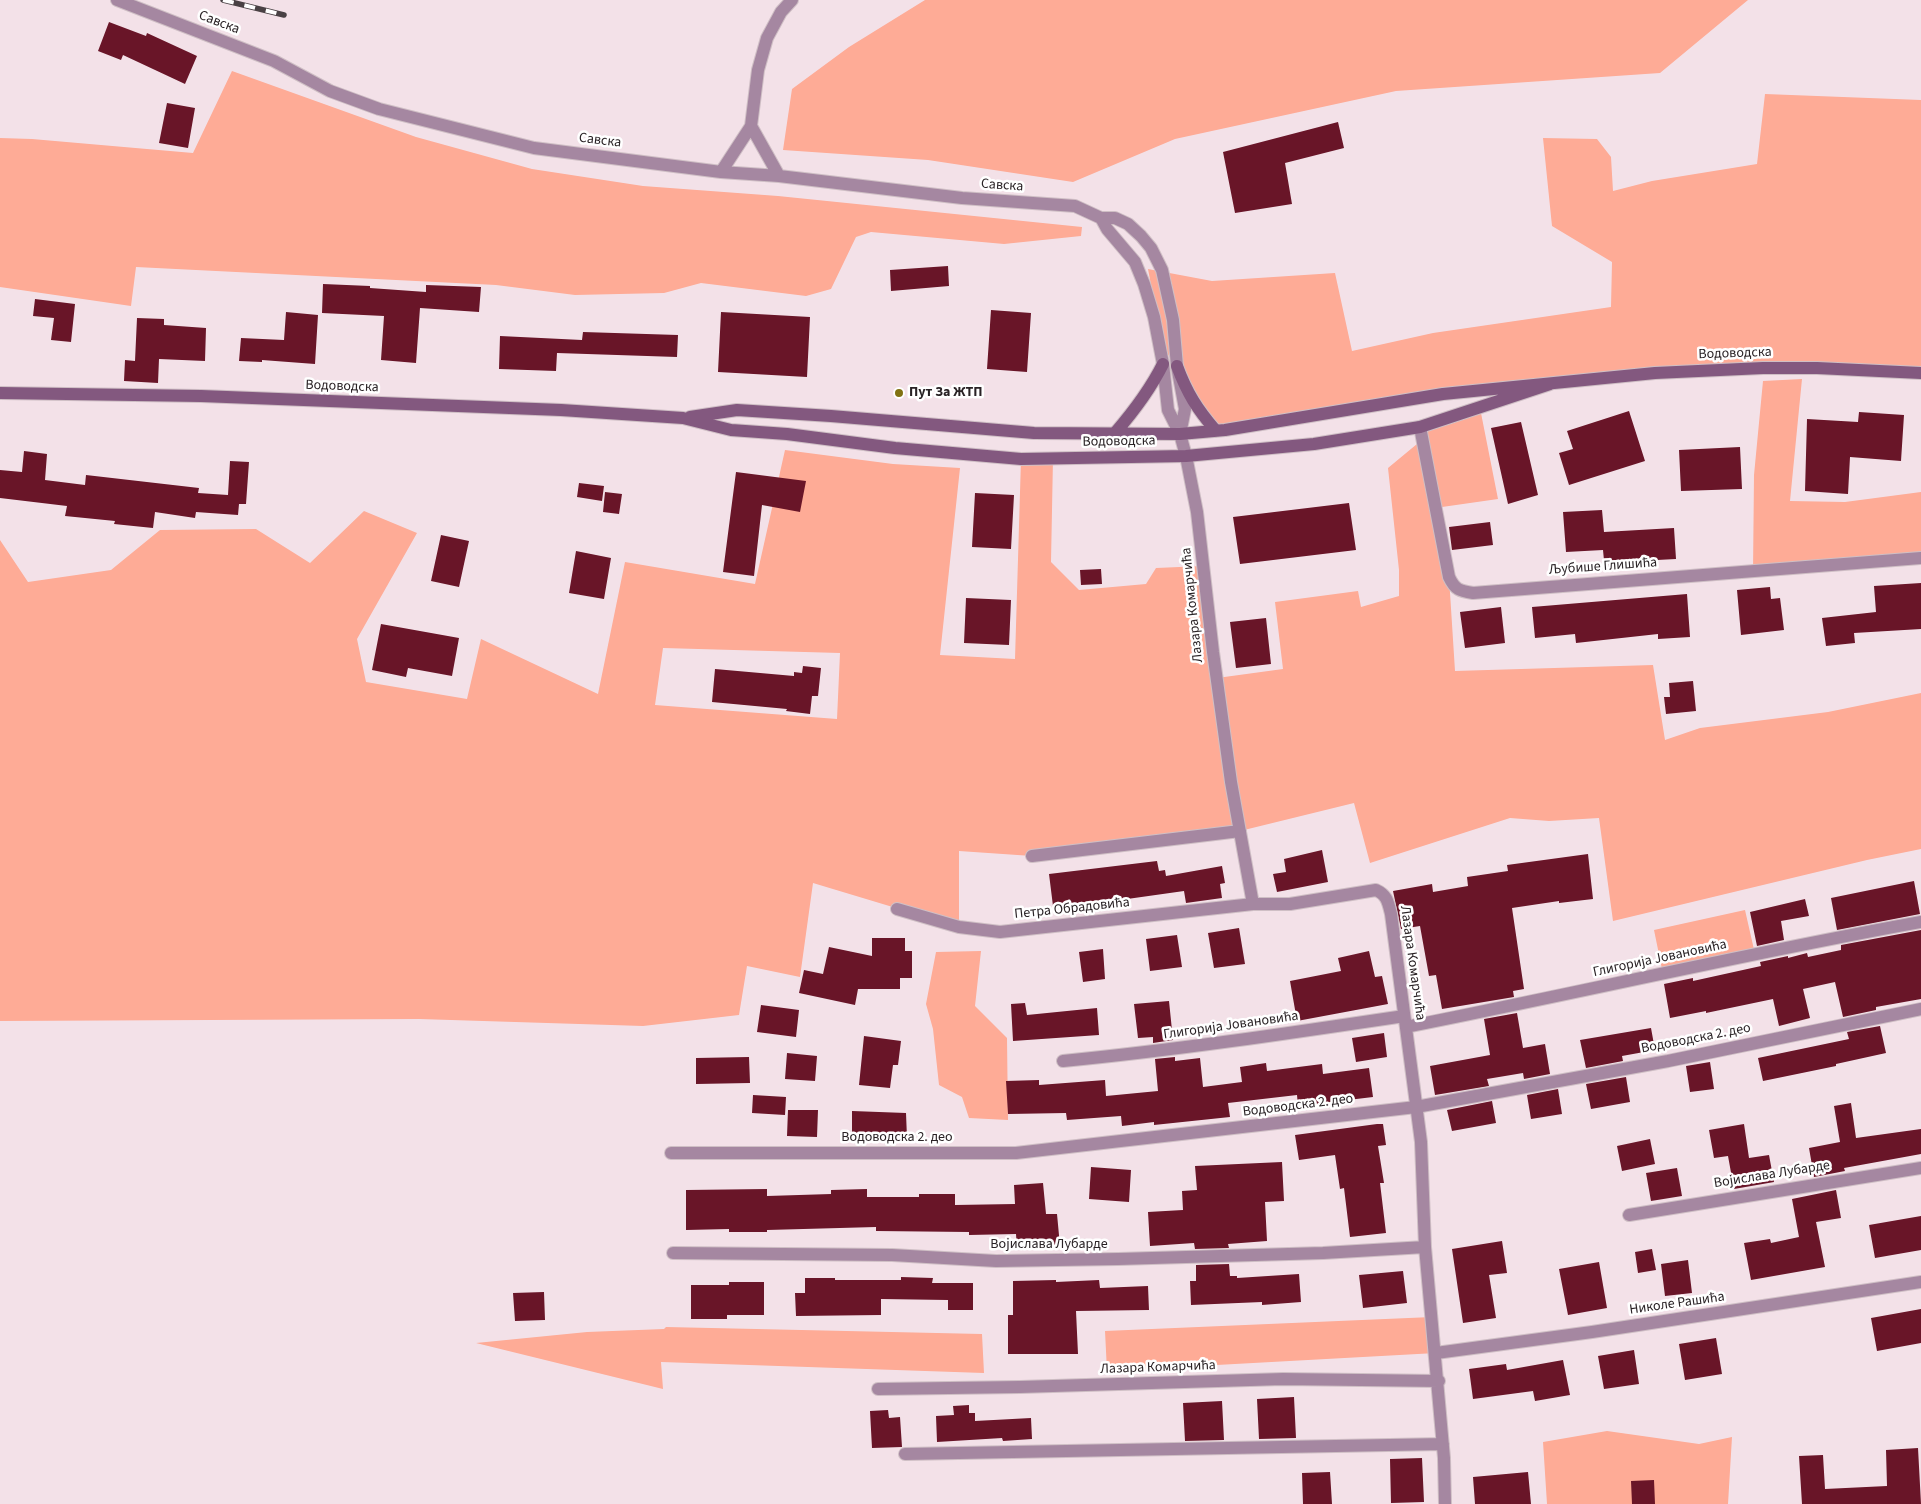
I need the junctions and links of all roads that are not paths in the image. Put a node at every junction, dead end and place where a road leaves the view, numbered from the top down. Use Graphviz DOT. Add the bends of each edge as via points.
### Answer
graph roads {
  1 [pos="117,0"];
  2 [pos="792,0"];
  3 [pos="751,126"];
  4 [pos="721,172"];
  5 [pos="779,176"];
  6 [pos="1101,218"];
  7 [pos="1163,364"];
  8 [pos="1177,366"];
  9 [pos="1921,373"];
  10 [pos="1550,384"];
  11 [pos="0,393"];
  12 [pos="683,418"];
  13 [pos="1420,426"];
  14 [pos="1216,431"];
  15 [pos="1115,433"];
  16 [pos="1180,434"];
  17 [pos="1186,456"];
  18 [pos="1921,558"];
  19 [pos="1240,832"];
  20 [pos="1032,856"];
  21 [pos="1253,904"];
  22 [pos="896,909"];
  23 [pos="1921,922"];
  24 [pos="1921,1009"];
  25 [pos="1405,1021"];
  26 [pos="1062,1061"];
  27 [pos="1416,1107"];
  28 [pos="671,1154"];
  29 [pos="1921,1168"];
  30 [pos="1629,1215"];
  31 [pos="1426,1247"];
  32 [pos="673,1253"];
  33 [pos="1921,1282"];
  34 [pos="1436,1353"];
  35 [pos="1438,1381"];
  36 [pos="878,1389"];
  37 [pos="1443,1444"];
  38 [pos="905,1454"];
  39 [pos="1444,1504"];
  1 -- 4 [label="street, Савска" via="274,61 330,91 379,110 534,148"];
  2 -- 3 [label="street" via="781,12 767,38 758,70"];
  3 -- 4 [label="street"];
  3 -- 5 [label="street"];
  4 -- 5 [label="street, Савска"];
  5 -- 6 [label="street, Савска" via="962,198 1074,206"];
  6 -- 7 [label="street, Савска" via="1135,262 1154,317"];
  6 -- 8 [label="street, Савска" via="1116,218 1128,224 1151,248 1162,270 1168,294"];
  7 -- 15 [label="main road" via="1137,408"];
  7 -- 16 [label="street, Савска" via="1168,410"];
  8 -- 14 [label="main road" via="1197,409"];
  8 -- 16 [label="street, Савска" via="1185,409"];
  9 -- 10 [label="main road, Водоводска" via="1763,368 1655,373"];
  10 -- 13 [label="main road, Водоводска"];
  10 -- 14 [label="main road, Водоводска" via="1443,394"];
  11 -- 12 [label="main road, Водоводска" via="201,396"];
  12 -- 15 [label="main road, Водоводска" via="737,410 1034,433"];
  12 -- 17 [label="main road, Водоводска" via="731,430 1021,459"];
  13 -- 17 [label="main road, Водоводска" via="1314,444"];
  13 -- 18 [label="street, Љубише Глишића" via="1449,578 1458,591 1473,593"];
  14 -- 16 [label="main road, Водоводска"];
  15 -- 16 [label="main road, Водоводска"];
  16 -- 17 [label="street, Савска"];
  17 -- 19 [label="street, Лазара Комарчића" via="1197,512 1213,652"];
  19 -- 20 [label="street"];
  19 -- 21 [label="street, Лазара Комарчића"];
  21 -- 22 [label="street, Петра Обрадовића" via="1000,932 959,927"];
  21 -- 25 [label="street, Лазара Комарчића" via="1290,904 1376,890 1383,893 1391,914"];
  23 -- 25 [label="street, Глигорија Јовановића" via="1529,1003"];
  24 -- 27 [label="street, Водоводска 2. део" via="1668,1061"];
  25 -- 26 [label="street, Глигорија Јовановића"];
  25 -- 27 [label="street, Лазара Комарчића"];
  27 -- 28 [label="street, Водоводска 2. део" via="1016,1154"];
  27 -- 31 [label="street, Лазара Комарчића"];
  29 -- 30 [label="street, Војислава Лубарде"];
  31 -- 32 [label="street, Војислава Лубарде" via="1323,1253 996,1261 892,1255"];
  31 -- 34 [label="street, Лазара Комарчића"];
  33 -- 34 [label="street, Николе Рашића"];
  34 -- 35 [label="street, Лазара Комарчића"];
  35 -- 36 [label="street, Лазара Комарчића" via="1283,1379"];
  35 -- 37 [label="street, Лазара Комарчића"];
  37 -- 38 [label="street"];
  37 -- 39 [label="street, Лазара Комарчића"];
}
